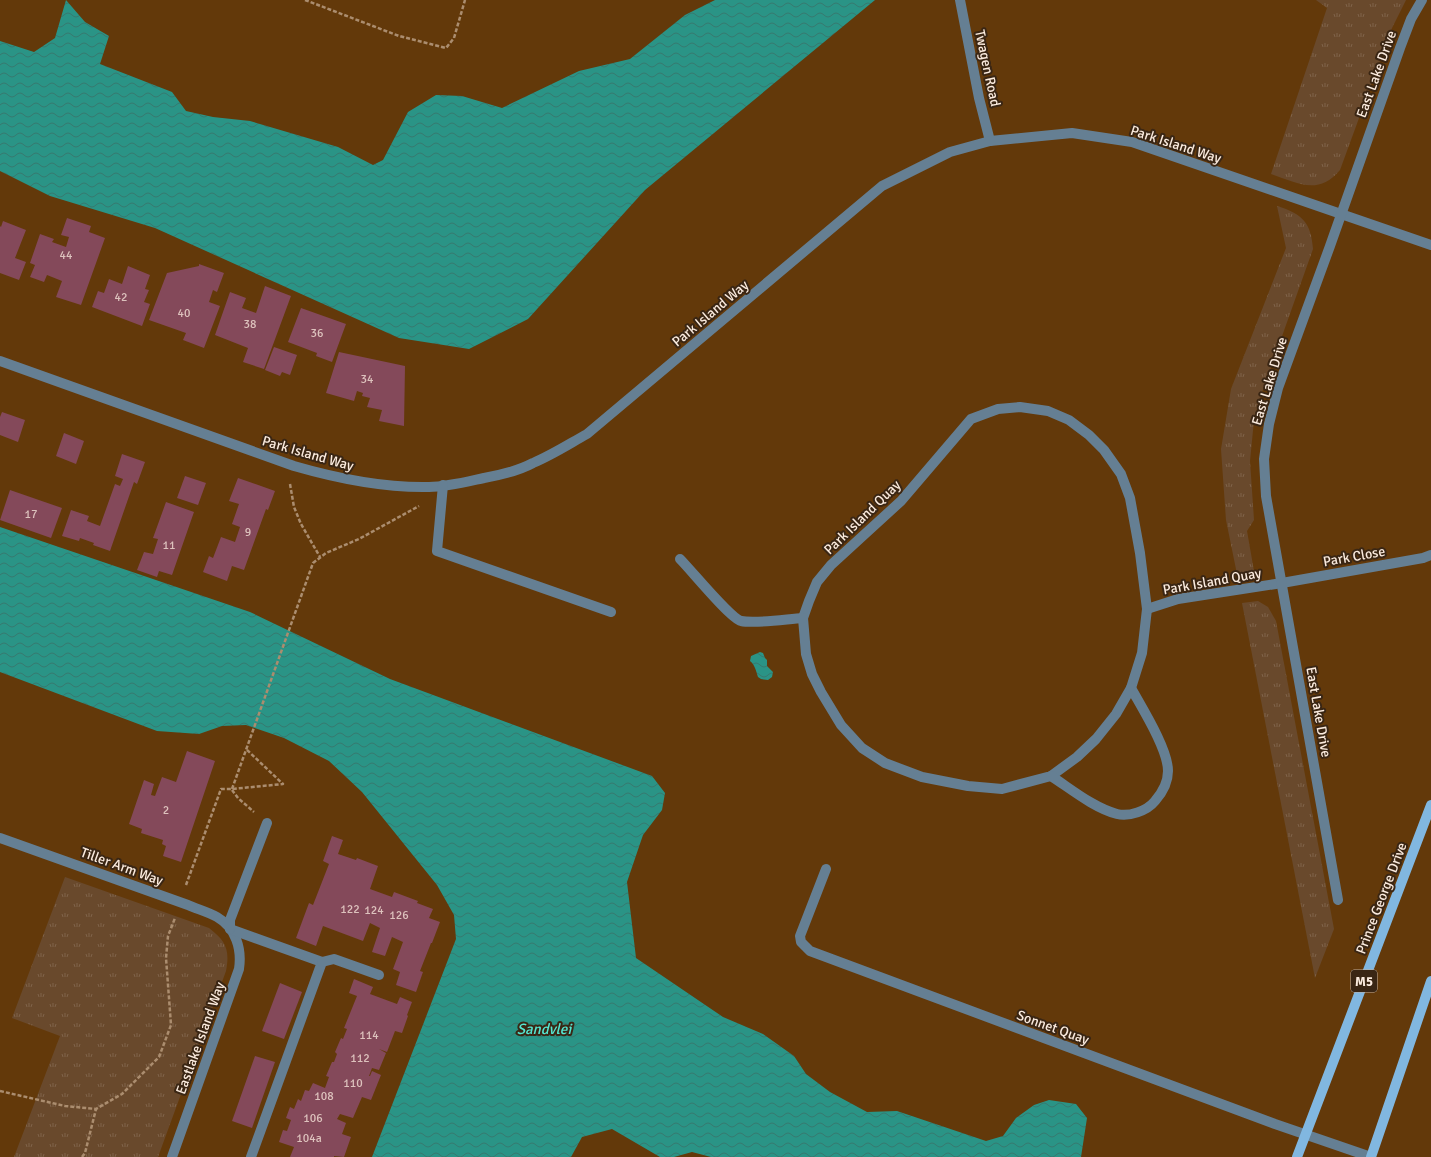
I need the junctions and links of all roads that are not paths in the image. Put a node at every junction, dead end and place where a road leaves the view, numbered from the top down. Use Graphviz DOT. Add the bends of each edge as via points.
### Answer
graph roads {
  1 [pos="960,0"];
  2 [pos="1422,0"];
  3 [pos="990,141"];
  4 [pos="1341,214"];
  5 [pos="1431,245"];
  6 [pos="0,361"];
  7 [pos="443,486"];
  8 [pos="1431,555"];
  9 [pos="680,559"];
  10 [pos="1282,583"];
  11 [pos="1148,609"];
  12 [pos="611,612"];
  13 [pos="803,618"];
  14 [pos="1131,688"];
  15 [pos="1051,776"];
  16 [pos="1431,805"];
  17 [pos="267,823"];
  18 [pos="0,838"];
  19 [pos="826,869"];
  20 [pos="1338,900"];
  21 [pos="230,928"];
  22 [pos="322,962"];
  23 [pos="380,975"];
  24 [pos="1431,981"];
  25 [pos="1305,1135"];
  26 [pos="172,1157"];
  27 [pos="251,1157"];
  28 [pos="1297,1157"];
  29 [pos="1371,1157"];
  1 -- 3 [label="street, Twagen Road"];
  2 -- 4 [label="street, East Lake Drive" via="1411,19 1400,48"];
  3 -- 4 [label="street, Park Island Way" via="1072,133 1132,142"];
  3 -- 7 [label="street, Park Island Way" via="950,152 882,186 587,434 517,470"];
  4 -- 5 [label="street, Park Island Way"];
  4 -- 10 [label="street, East Lake Drive" via="1278,388 1269,424 1264,459 1266,496"];
  6 -- 7 [label="street, Park Island Way" via="325,475 390,486"];
  7 -- 12 [label="street" via="437,551"];
  8 -- 10 [label="street, Park Close"];
  9 -- 13 [label="street" via="739,620 750,622"];
  10 -- 11 [label="street, Park Island Quay" via="1178,599"];
  10 -- 20 [label="street, East Lake Drive"];
  11 -- 13 [label="street, Park Island Quay" via="1130,498 1121,474 1104,450 1069,420 1048,411 1020,407 998,409 971,419 901,501 817,582"];
  11 -- 14 [label="street, Park Island Quay" via="1142,653"];
  13 -- 15 [label="street, Park Island Quay" via="806,654 821,692 841,725 862,748 885,763 922,777 968,786 1002,789"];
  14 -- 15 [label="street, Park Island Quay" via="1116,714 1096,739"];
  14 -- 15 [label="street" via="1159,739 1168,770 1162,792 1154,803 1133,814 1118,814 1100,807"];
  16 -- 25 [label="main road, Prince George Drive / M5"];
  17 -- 21 [label="street" via="230,920"];
  18 -- 21 [label="street, Tiller Arm Way" via="217,917"];
  19 -- 25 [label="street, Sonnet Quay" via="800,936 801,942 810,951"];
  21 -- 22 [label="street"];
  21 -- 26 [label="street, Eastlake Island Way" via="240,952 239,969"];
  22 -- 23 [label="street" via="334,959"];
  22 -- 27 [label="street"];
  24 -- 29 [label="main road"];
  25 -- 28 [label="main road, Prince George Drive / M5"];
  25 -- 29 [label="street, Sonnet Quay"];
}
